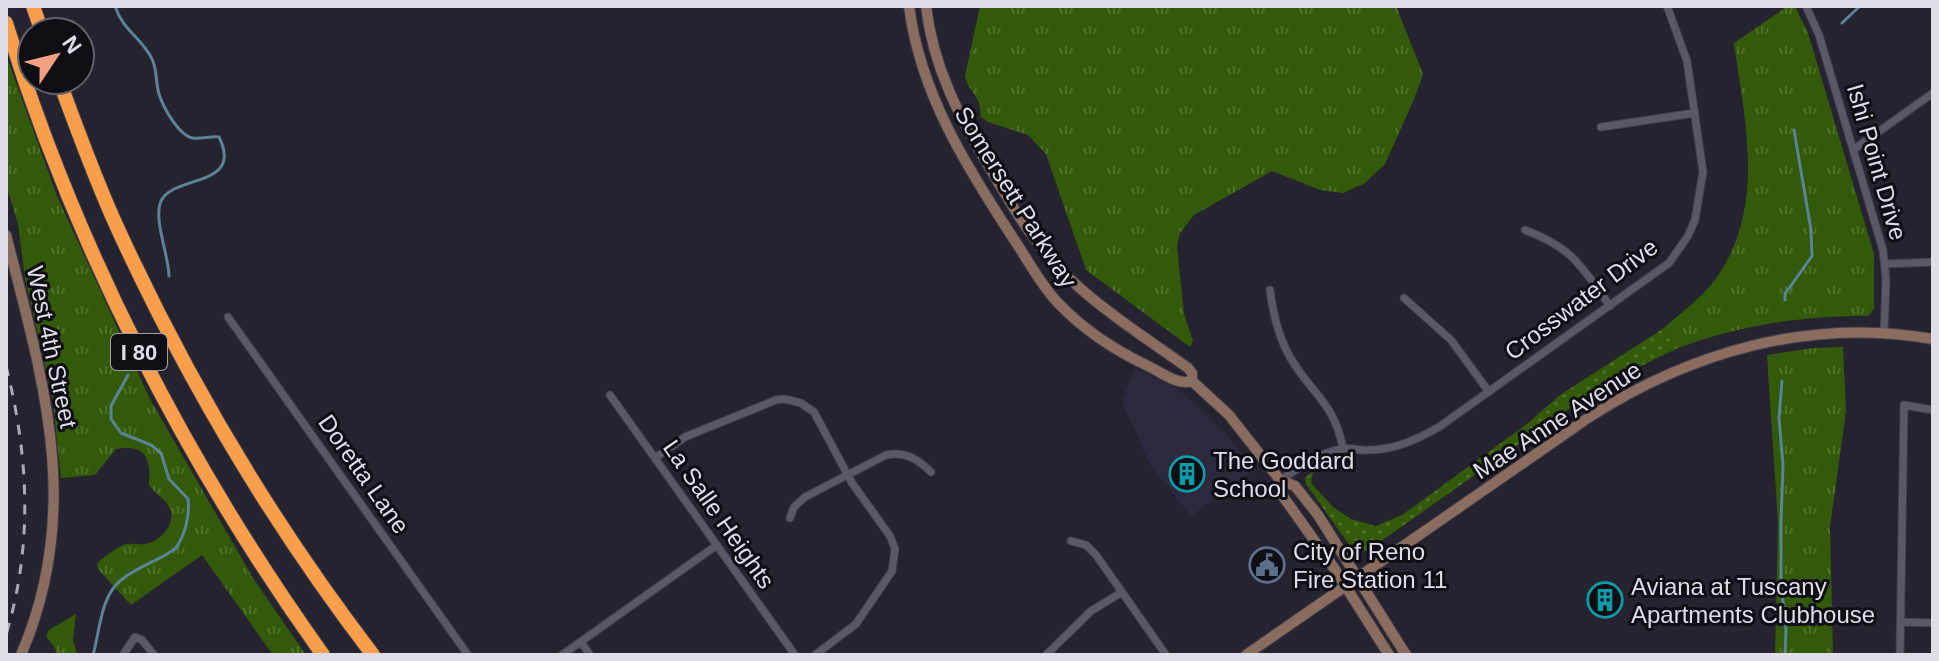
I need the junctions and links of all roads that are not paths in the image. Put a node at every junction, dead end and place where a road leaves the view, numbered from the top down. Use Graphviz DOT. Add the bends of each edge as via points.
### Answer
graph roads {
  1 [pos="909,6"];
  2 [pos="926,6"];
  3 [pos="1667,6"];
  4 [pos="1806,6"];
  5 [pos="6,23"];
  6 [pos="1933,93"];
  7 [pos="65,96"];
  8 [pos="1695,113"];
  9 [pos="1601,127"];
  10 [pos="1853,150"];
  11 [pos="1525,230"];
  12 [pos="6,235"];
  13 [pos="1933,262"];
  14 [pos="1885,264"];
  15 [pos="1270,290"];
  16 [pos="1404,298"];
  17 [pos="1610,306"];
  18 [pos="228,317"];
  19 [pos="1884,334"];
  20 [pos="1933,339"];
  21 [pos="1192,381"];
  22 [pos="1489,392"];
  23 [pos="610,395"];
  24 [pos="1933,410"];
  25 [pos="1343,448"];
  26 [pos="655,458"];
  27 [pos="931,472"];
  28 [pos="847,475"];
  29 [pos="1280,480"];
  30 [pos="790,518"];
  31 [pos="1071,541"];
  32 [pos="717,545"];
  33 [pos="1358,577"];
  34 [pos="1346,586"];
  35 [pos="1122,592"];
  36 [pos="1902,622"];
  37 [pos="1933,623"];
  38 [pos="581,642"];
  39 [pos="21,655"];
  40 [pos="123,655"];
  41 [pos="154,655"];
  42 [pos="323,655"];
  43 [pos="373,655"];
  44 [pos="468,655"];
  45 [pos="562,655"];
  46 [pos="590,655"];
  47 [pos="795,655"];
  48 [pos="815,655"];
  49 [pos="1046,655"];
  50 [pos="1166,655"];
  51 [pos="1246,655"];
  52 [pos="1389,655"];
  53 [pos="1406,655"];
  54 [pos="1900,655"];
  1 -- 21 [label="main road, Somersett Parkway" via="920,61 945,126 1052,295 1106,343 1179,382"];
  2 -- 21 [label="main road, Somersett Parkway" via="948,92 1023,223 1069,278 1188,368"];
  3 -- 8 [label="street, Crosswater Drive" via="1687,61"];
  4 -- 10 [label="street, Ishi Point Drive"];
  5 -- 42 [label="highway, I 80" via="59,171 127,328 219,495"];
  6 -- 10 [label="street"];
  7 -- 43 [label="highway, I 80" via="117,226 206,400 274,514"];
  8 -- 9 [label="street"];
  8 -- 17 [label="street, Crosswater Drive" via="1702,187 1688,236 1669,263"];
  10 -- 14 [label="street, Ishi Point Drive"];
  11 -- 17 [label="street" via="1568,251"];
  12 -- 39 [label="main road, West 4th Street" via="42,376 54,468 48,563"];
  13 -- 14 [label="street"];
  14 -- 19 [label="street, Ishi Point Drive"];
  15 -- 25 [label="street" via="1282,342 1326,403"];
  16 -- 22 [label="street" via="1451,340"];
  17 -- 22 [label="street, Crosswater Drive"];
  18 -- 44 [label="street, Doretta Lane"];
  19 -- 20 [label="main road, Mae Anne Avenue"];
  19 -- 33 [label="main road, Mae Anne Avenue" via="1792,338 1733,350 1672,372 1602,410"];
  21 -- 29 [label="main road, Somersett Parkway" via="1240,427"];
  22 -- 25 [label="street, Crosswater Drive" via="1418,439 1387,449"];
  23 -- 26 [label="street, La Salle Heights"];
  24 -- 36 [label="street" via="1904,405"];
  25 -- 29 [label="street, Crosswater Drive"];
  26 -- 28 [label="street" via="701,430 785,399 814,412"];
  26 -- 32 [label="street, La Salle Heights"];
  27 -- 28 [label="street" via="911,457 891,454"];
  28 -- 30 [label="street" via="798,502"];
  28 -- 48 [label="street" via="893,542 894,564 850,630"];
  29 -- 33 [label="main road, Somersett Parkway" via="1299,490"];
  29 -- 34 [label="main road, Somersett Parkway" via="1282,495"];
  31 -- 35 [label="street" via="1091,549"];
  32 -- 38 [label="street"];
  32 -- 47 [label="street, La Salle Heights"];
  33 -- 34 [label="main road, Mae Anne Avenue"];
  33 -- 53 [label="main road, Somersett Parkway"];
  34 -- 51 [label="main road, Mae Anne Avenue"];
  34 -- 52 [label="main road, Somersett Parkway"];
  35 -- 49 [label="street" via="1091,611"];
  35 -- 50 [label="street"];
  36 -- 37 [label="street"];
  36 -- 54 [label="street"];
  38 -- 45 [label="street"];
  38 -- 46 [label="street"];
  40 -- 41 [label="street" via="135,637"];
}
